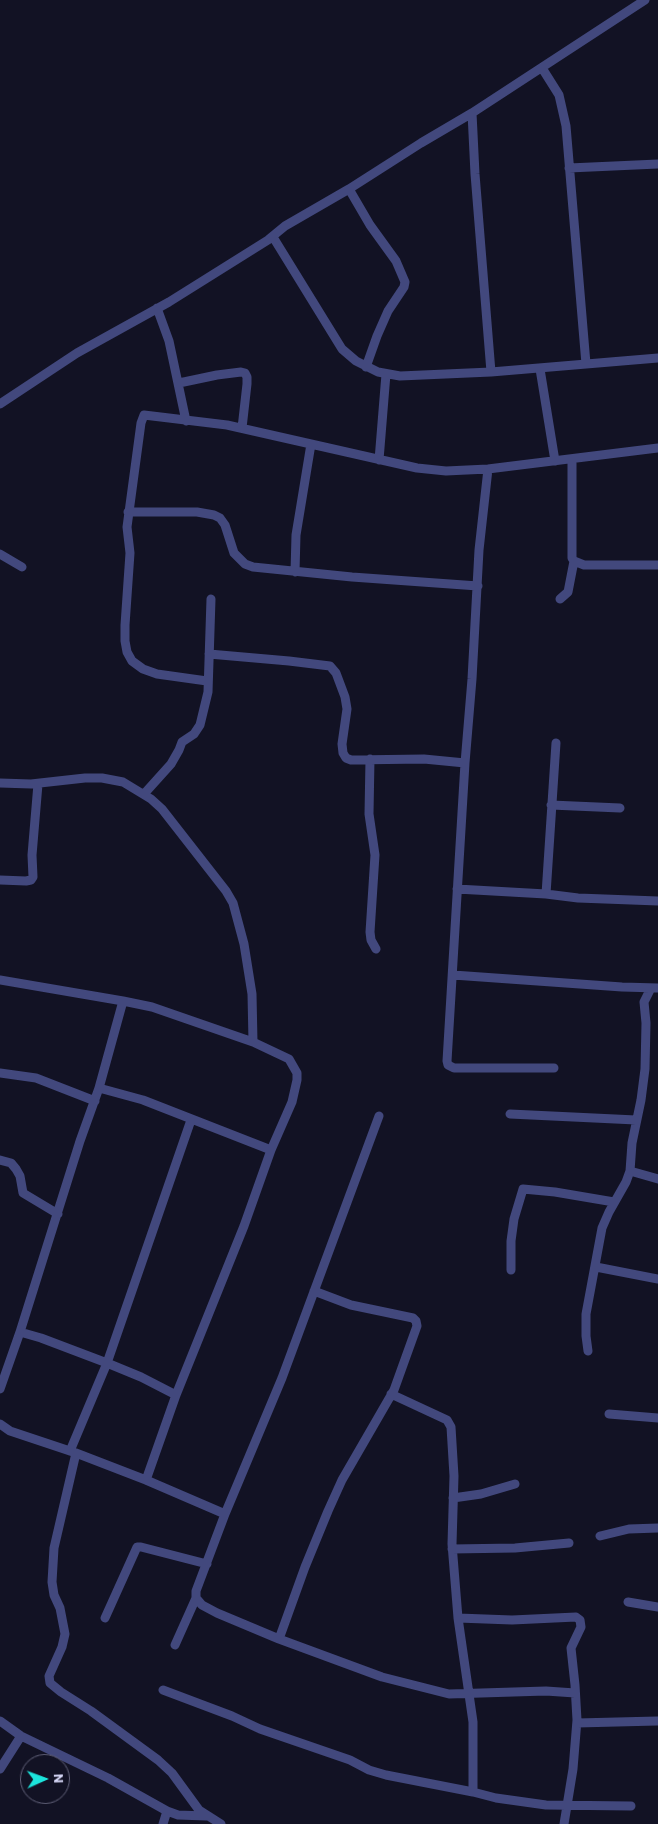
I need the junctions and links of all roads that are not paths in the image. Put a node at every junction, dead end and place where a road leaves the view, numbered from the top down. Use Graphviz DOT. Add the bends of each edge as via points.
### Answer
graph roads {
  1 [pos="645,0"];
  2 [pos="542,68"];
  3 [pos="472,114"];
  4 [pos="658,164"];
  5 [pos="569,168"];
  6 [pos="349,189"];
  7 [pos="272,237"];
  8 [pos="157,308"];
  9 [pos="658,358"];
  10 [pos="586,364"];
  11 [pos="366,367"];
  12 [pos="540,369"];
  13 [pos="491,372"];
  14 [pos="386,374"];
  15 [pos="179,383"];
  16 [pos="0,404"];
  17 [pos="186,421"];
  18 [pos="242,428"];
  19 [pos="310,444"];
  20 [pos="658,448"];
  21 [pos="379,460"];
  22 [pos="572,460"];
  23 [pos="555,461"];
  24 [pos="488,469"];
  25 [pos="128,512"];
  26 [pos="0,554"];
  27 [pos="574,561"];
  28 [pos="658,565"];
  29 [pos="22,567"];
  30 [pos="295,572"];
  31 [pos="478,586"];
  32 [pos="210,599"];
  33 [pos="560,599"];
  34 [pos="209,654"];
  35 [pos="208,681"];
  36 [pos="556,743"];
  37 [pos="370,759"];
  38 [pos="465,763"];
  39 [pos="0,783"];
  40 [pos="38,784"];
  41 [pos="144,794"];
  42 [pos="551,805"];
  43 [pos="620,808"];
  44 [pos="0,880"];
  45 [pos="457,889"];
  46 [pos="546,894"];
  47 [pos="658,901"];
  48 [pos="376,949"];
  49 [pos="452,975"];
  50 [pos="0,980"];
  51 [pos="637,988"];
  52 [pos="654,988"];
  53 [pos="124,1001"];
  54 [pos="644,1002"];
  55 [pos="253,1042"];
  56 [pos="554,1068"];
  57 [pos="0,1073"];
  58 [pos="99,1088"];
  59 [pos="95,1101"];
  60 [pos="510,1114"];
  61 [pos="379,1116"];
  62 [pos="191,1120"];
  63 [pos="636,1120"];
  64 [pos="271,1150"];
  65 [pos="0,1160"];
  66 [pos="630,1171"];
  67 [pos="658,1179"];
  68 [pos="614,1202"];
  69 [pos="58,1214"];
  70 [pos="596,1267"];
  71 [pos="511,1270"];
  72 [pos="658,1279"];
  73 [pos="314,1291"];
  74 [pos="20,1332"];
  75 [pos="588,1351"];
  76 [pos="107,1363"];
  77 [pos="0,1389"];
  78 [pos="176,1394"];
  79 [pos="391,1394"];
  80 [pos="608,1414"];
  81 [pos="658,1418"];
  82 [pos="0,1424"];
  83 [pos="73,1452"];
  84 [pos="146,1480"];
  85 [pos="515,1484"];
  86 [pos="453,1498"];
  87 [pos="225,1514"];
  88 [pos="658,1528"];
  89 [pos="600,1536"];
  90 [pos="569,1542"];
  91 [pos="452,1549"];
  92 [pos="207,1564"];
  93 [pos="196,1598"];
  94 [pos="628,1602"];
  95 [pos="658,1607"];
  96 [pos="105,1618"];
  97 [pos="458,1618"];
  98 [pos="279,1639"];
  99 [pos="175,1645"];
  100 [pos="163,1690"];
  101 [pos="470,1693"];
  102 [pos="575,1693"];
  103 [pos="0,1721"];
  104 [pos="657,1721"];
  105 [pos="577,1723"];
  106 [pos="21,1736"];
  107 [pos="0,1769"];
  108 [pos="473,1792"];
  109 [pos="568,1805"];
  110 [pos="631,1806"];
  111 [pos="167,1811"];
  112 [pos="206,1816"];
  113 [pos="163,1824"];
  114 [pos="220,1824"];
  115 [pos="564,1824"];
  1 -- 2 [label="street"];
  2 -- 3 [label="street"];
  2 -- 5 [label="street" via="559,95 566,126"];
  3 -- 6 [label="street"];
  3 -- 13 [label="street"];
  4 -- 5 [label="street"];
  5 -- 10 [label="street"];
  6 -- 7 [label="street"];
  6 -- 11 [label="street" via="396,261 405,282 384,320"];
  7 -- 8 [label="street"];
  7 -- 11 [label="street" via="342,349"];
  8 -- 15 [label="street"];
  8 -- 16 [label="street" via="76,353"];
  9 -- 10 [label="street"];
  10 -- 12 [label="street"];
  11 -- 14 [label="street"];
  12 -- 13 [label="street"];
  12 -- 23 [label="street"];
  13 -- 14 [label="street"];
  14 -- 21 [label="street"];
  15 -- 17 [label="street"];
  15 -- 18 [label="street" via="245,373 247,384"];
  17 -- 18 [label="street"];
  17 -- 25 [label="street" via="143,417"];
  18 -- 19 [label="street"];
  19 -- 21 [label="street"];
  19 -- 30 [label="street" via="296,535"];
  20 -- 22 [label="street"];
  21 -- 24 [label="street" via="429,469"];
  22 -- 23 [label="street"];
  22 -- 27 [label="street"];
  23 -- 24 [label="street"];
  24 -- 31 [label="street" via="480,531"];
  25 -- 30 [label="street" via="214,515 225,525 234,553 245,564"];
  25 -- 35 [label="street" via="127,652 132,661 143,669"];
  26 -- 29 [label="street"];
  27 -- 28 [label="street" via="584,565"];
  27 -- 33 [label="street" via="568,592"];
  30 -- 31 [label="street"];
  31 -- 38 [label="street"];
  32 -- 34 [label="street"];
  34 -- 35 [label="street"];
  34 -- 37 [label="street" via="330,666 336,673 346,703 343,754 350,760"];
  35 -- 41 [label="street" via="198,730 182,742 171,764"];
  36 -- 42 [label="street"];
  37 -- 38 [label="street"];
  37 -- 48 [label="street" via="370,814 375,855 370,932"];
  38 -- 45 [label="street"];
  39 -- 40 [label="street"];
  40 -- 41 [label="street" via="102,778 123,782"];
  40 -- 44 [label="street" via="33,877 26,881"];
  41 -- 55 [label="street" via="162,809 233,903 252,994"];
  42 -- 43 [label="street"];
  42 -- 46 [label="street"];
  45 -- 46 [label="street"];
  45 -- 49 [label="street"];
  46 -- 47 [label="street"];
  49 -- 51 [label="street"];
  49 -- 56 [label="street" via="448,1065 454,1068"];
  50 -- 53 [label="street"];
  51 -- 52 [label="street"];
  51 -- 54 [label="street"];
  52 -- 54 [label="street"];
  53 -- 55 [label="street" via="152,1007"];
  53 -- 58 [label="street"];
  54 -- 63 [label="street" via="645,1069"];
  55 -- 64 [label="street" via="289,1059 297,1073 292,1102"];
  57 -- 59 [label="street" via="36,1078"];
  58 -- 59 [label="street"];
  58 -- 62 [label="street" via="143,1100"];
  59 -- 69 [label="street"];
  60 -- 63 [label="street"];
  61 -- 73 [label="street"];
  62 -- 64 [label="street"];
  62 -- 76 [label="street"];
  63 -- 66 [label="street"];
  64 -- 78 [label="street"];
  65 -- 69 [label="street" via="11,1162 16,1169 23,1193"];
  66 -- 67 [label="street"];
  66 -- 68 [label="street"];
  68 -- 70 [label="street" via="602,1228"];
  68 -- 71 [label="street" via="523,1189 514,1219"];
  69 -- 74 [label="street"];
  70 -- 72 [label="street"];
  70 -- 75 [label="street" via="586,1314"];
  73 -- 79 [label="street" via="351,1305 416,1321"];
  73 -- 87 [label="street" via="282,1378"];
  74 -- 76 [label="street"];
  74 -- 77 [label="street"];
  76 -- 78 [label="street"];
  76 -- 83 [label="street"];
  78 -- 84 [label="street"];
  79 -- 86 [label="street" via="450,1423 454,1450"];
  79 -- 98 [label="street" via="342,1480"];
  80 -- 81 [label="street"];
  82 -- 83 [label="street" via="10,1431"];
  83 -- 84 [label="street"];
  83 -- 112 [label="street" via="54,1548 52,1582 65,1634 49,1676 50,1682 158,1760"];
  84 -- 87 [label="street"];
  85 -- 86 [label="street"];
  86 -- 91 [label="street"];
  87 -- 92 [label="street"];
  88 -- 89 [label="street" via="629,1529"];
  90 -- 91 [label="street" via="515,1548"];
  91 -- 97 [label="street"];
  92 -- 93 [label="street"];
  92 -- 96 [label="street" via="137,1547"];
  93 -- 98 [label="street" via="216,1612"];
  93 -- 99 [label="street"];
  94 -- 95 [label="street"];
  97 -- 101 [label="street"];
  97 -- 102 [label="street" via="579,1618 581,1627 571,1648"];
  98 -- 101 [label="street" via="382,1677 449,1694"];
  100 -- 108 [label="street" via="369,1770"];
  101 -- 102 [label="street"];
  101 -- 108 [label="street"];
  102 -- 105 [label="street"];
  103 -- 106 [label="street"];
  104 -- 105 [label="street"];
  105 -- 109 [label="street"];
  106 -- 107 [label="street"];
  106 -- 111 [label="street"];
  108 -- 109 [label="street" via="546,1806"];
  109 -- 110 [label="street"];
  109 -- 115 [label="street"];
  111 -- 112 [label="street" via="178,1815"];
  111 -- 113 [label="street"];
  112 -- 114 [label="street"];
}
